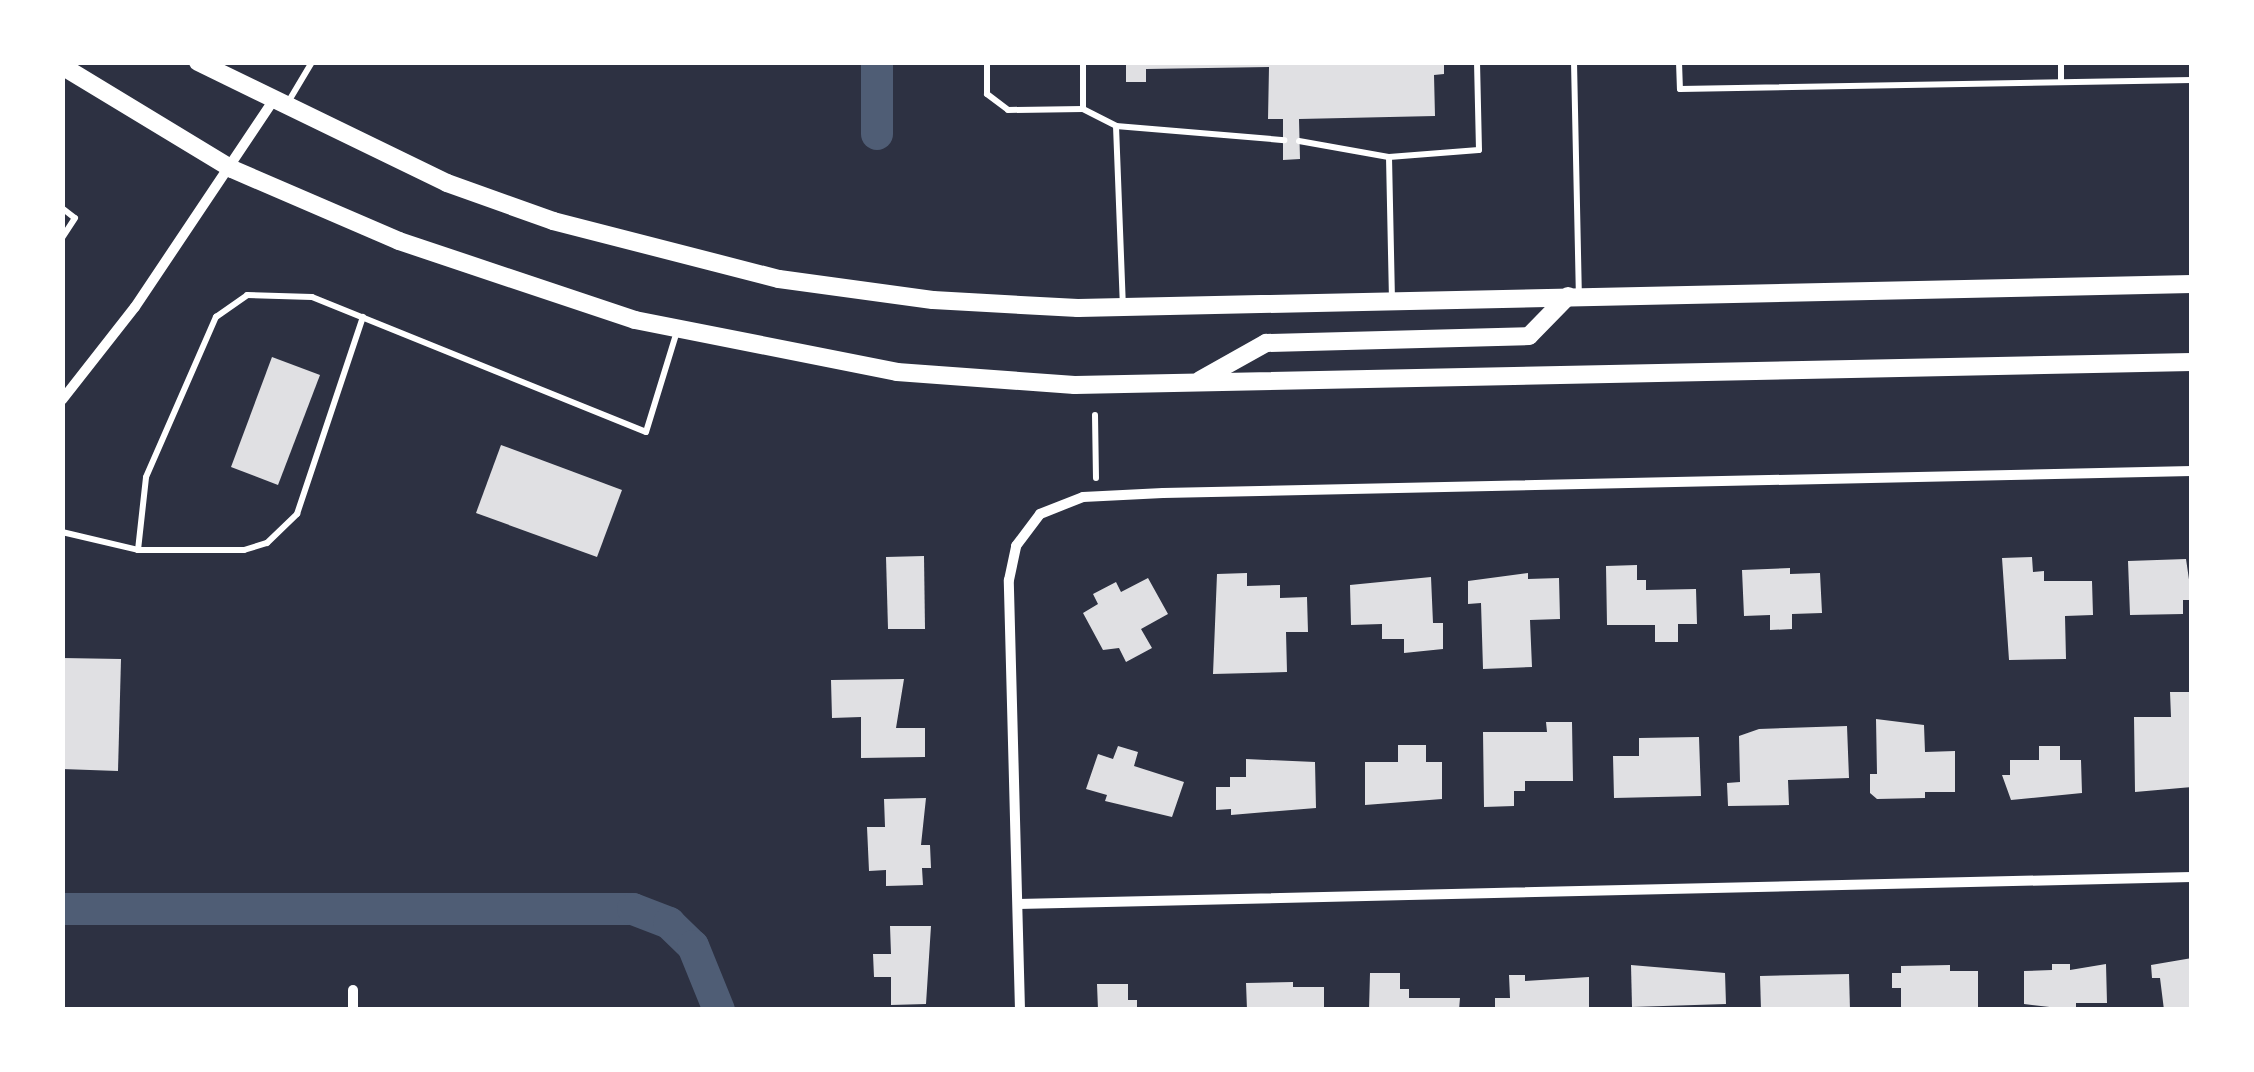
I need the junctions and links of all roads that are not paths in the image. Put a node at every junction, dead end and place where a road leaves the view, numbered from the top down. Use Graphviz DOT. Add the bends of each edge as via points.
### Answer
graph roads {
  1 [pos="198,62"];
  2 [pos="312,62"];
  3 [pos="987,62"];
  4 [pos="1083,62"];
  5 [pos="1477,62"];
  6 [pos="1574,62"];
  7 [pos="1679,62"];
  8 [pos="2061,62"];
  9 [pos="62,66"];
  10 [pos="2062,78"];
  11 [pos="2192,80"];
  12 [pos="278,105"];
  13 [pos="1083,109"];
  14 [pos="1116,126"];
  15 [pos="1284,140"];
  16 [pos="1299,141"];
  17 [pos="1389,156"];
  18 [pos="232,169"];
  19 [pos="62,208"];
  20 [pos="62,238"];
  21 [pos="2192,284"];
  22 [pos="1574,296"];
  23 [pos="1392,300"];
  24 [pos="1123,307"];
  25 [pos="363,317"];
  26 [pos="677,330"];
  27 [pos="2192,362"];
  28 [pos="1195,382"];
  29 [pos="62,400"];
  30 [pos="2192,471"];
  31 [pos="62,532"];
  32 [pos="138,550"];
  33 [pos="2192,877"];
  34 [pos="1018,904"];
  35 [pos="353,990"];
  36 [pos="354,1010"];
  37 [pos="1020,1010"];
  1 -- 12 [label="main road"];
  2 -- 12 [label="lane"];
  3 -- 13 [label="lane" via="988,94 1008,110"];
  4 -- 13 [label="lane"];
  5 -- 17 [label="lane" via="1479,150"];
  6 -- 22 [label="lane"];
  7 -- 10 [label="lane" via="1680,89"];
  8 -- 10 [label="lane"];
  9 -- 18 [label="main road"];
  10 -- 11 [label="lane"];
  12 -- 18 [label="street"];
  12 -- 24 [label="main road" via="447,183 553,221 779,279 932,300"];
  13 -- 14 [label="lane"];
  14 -- 15 [label="lane"];
  14 -- 24 [label="lane"];
  16 -- 17 [label="lane"];
  17 -- 23 [label="lane"];
  18 -- 26 [label="main road" via="399,242 548,295"];
  18 -- 29 [label="street"];
  19 -- 20 [label="lane" via="76,218"];
  21 -- 22 [label="main road"];
  22 -- 23 [label="main road"];
  22 -- 28 [label="main road" via="1529,336 1266,343"];
  23 -- 24 [label="main road"];
  25 -- 26 [label="lane" via="646,432"];
  25 -- 32 [label="lane" via="330,425 286,526 267,543 244,550"];
  25 -- 32 [label="lane" via="291,294 247,295 228,304 216,317 146,477"];
  26 -- 28 [label="main road" via="816,360 972,380"];
  27 -- 28 [label="main road"];
  30 -- 34 [label="street" via="1096,497 1040,514 1016,546 1009,580"];
  31 -- 32 [label="lane"];
  33 -- 34 [label="street"];
  34 -- 37 [label="street"];
  35 -- 36 [label="street"];
}
